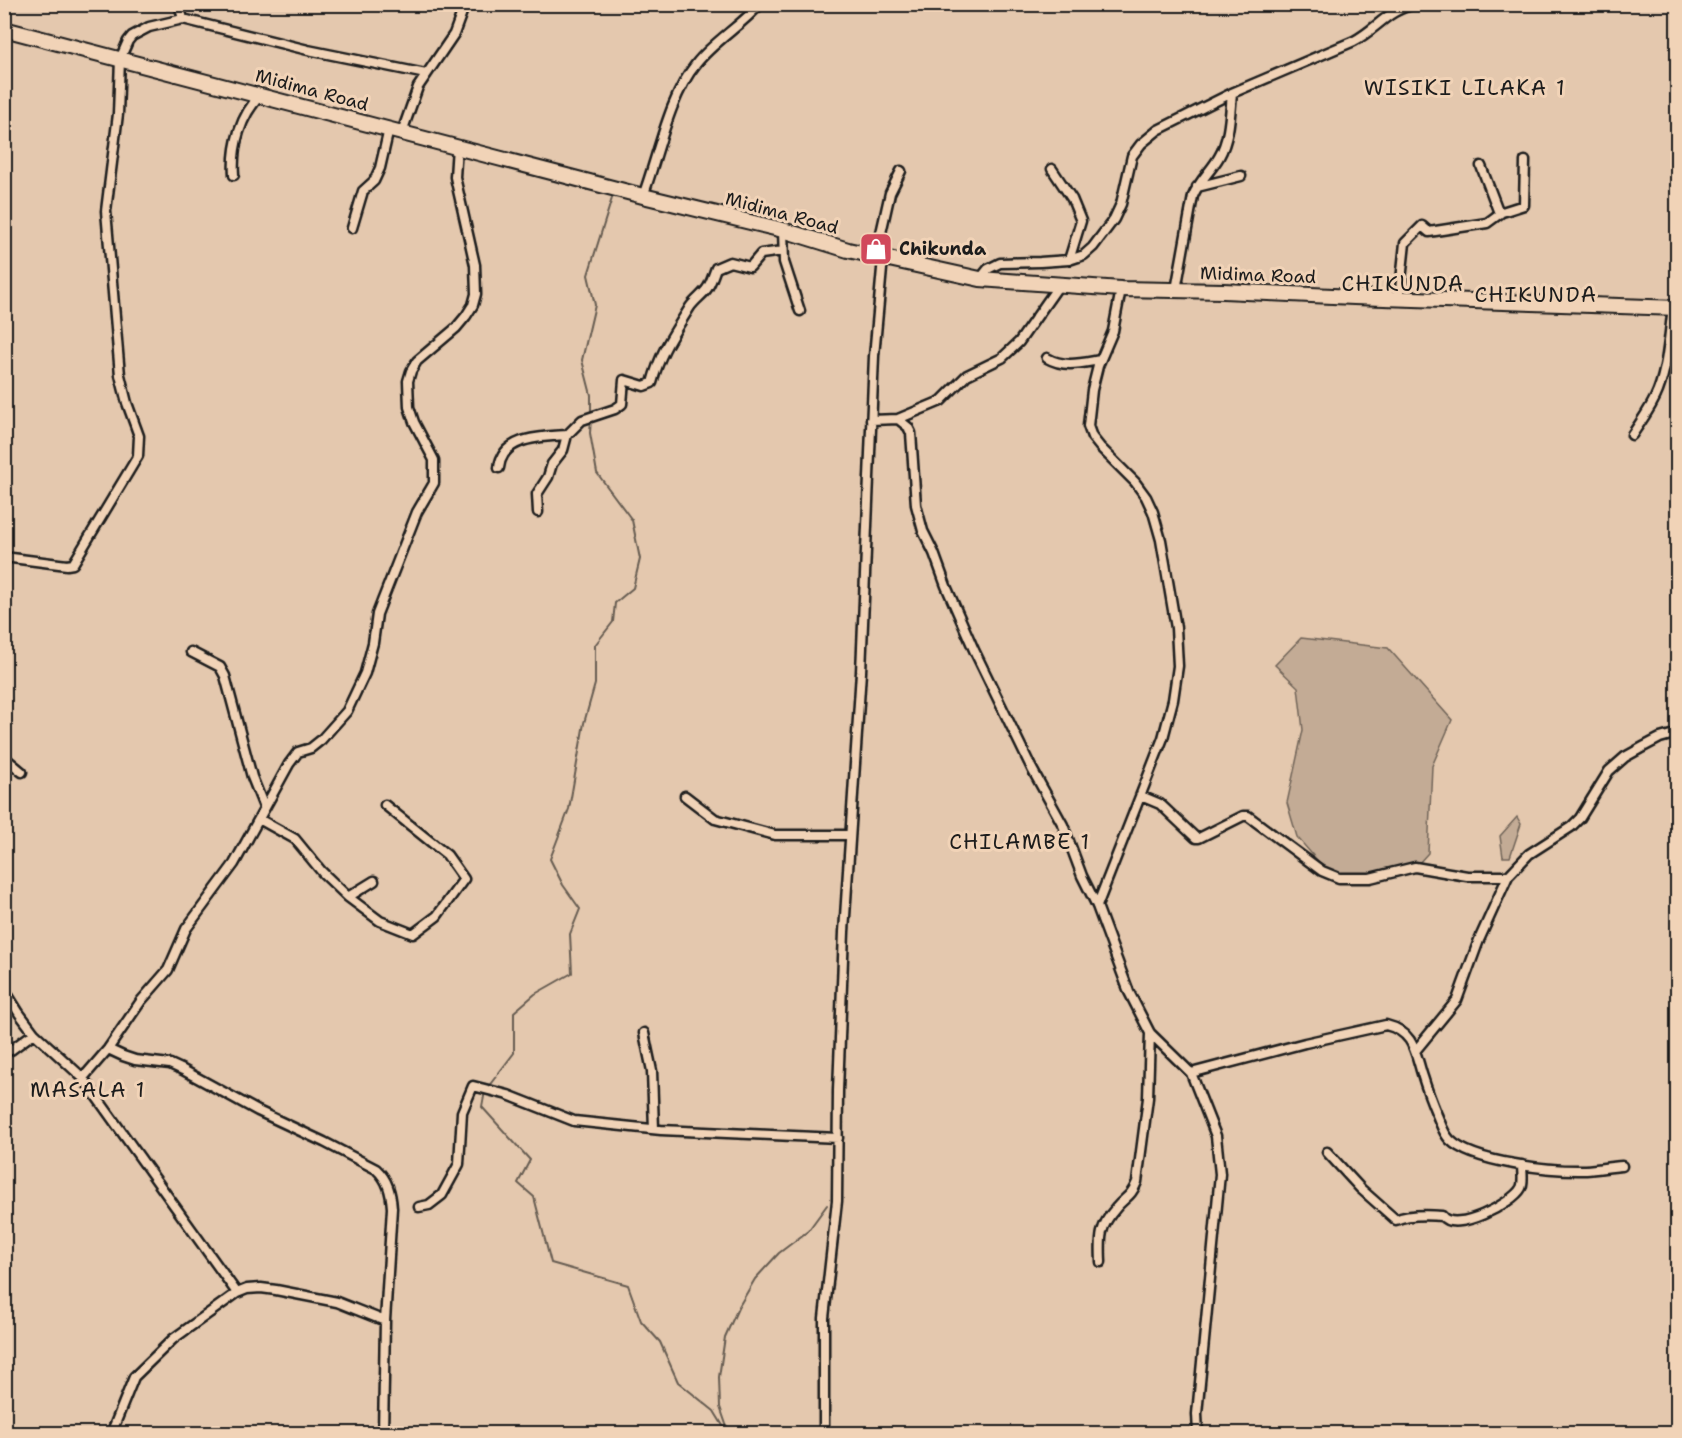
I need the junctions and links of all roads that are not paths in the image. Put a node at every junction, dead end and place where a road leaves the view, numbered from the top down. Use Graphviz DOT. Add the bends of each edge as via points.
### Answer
graph roads {
  1 [pos="465,4"];
  2 [pos="760,4"];
  3 [pos="1416,4"];
  4 [pos="183,10"];
  5 [pos="4,29"];
  6 [pos="120,59"];
  7 [pos="426,74"];
  8 [pos="1232,93"];
  9 [pos="261,95"];
  10 [pos="396,131"];
  11 [pos="457,146"];
  12 [pos="1525,161"];
  13 [pos="1481,166"];
  14 [pos="1052,170"];
  15 [pos="901,171"];
  16 [pos="234,175"];
  17 [pos="1241,176"];
  18 [pos="1196,187"];
  19 [pos="643,196"];
  20 [pos="1502,212"];
  21 [pos="352,228"];
  22 [pos="783,230"];
  23 [pos="783,251"];
  24 [pos="883,258"];
  25 [pos="1069,260"];
  26 [pos="980,279"];
  27 [pos="1059,285"];
  28 [pos="1121,289"];
  29 [pos="1176,290"];
  30 [pos="1400,298"];
  31 [pos="1675,308"];
  32 [pos="800,311"];
  33 [pos="1047,358"];
  34 [pos="1100,360"];
  35 [pos="871,420"];
  36 [pos="898,420"];
  37 [pos="567,435"];
  38 [pos="1632,435"];
  39 [pos="499,468"];
  40 [pos="538,512"];
  41 [pos="4,557"];
  42 [pos="190,652"];
  43 [pos="1677,733"];
  44 [pos="4,757"];
  45 [pos="22,772"];
  46 [pos="685,796"];
  47 [pos="1141,796"];
  48 [pos="385,805"];
  49 [pos="264,807"];
  50 [pos="259,819"];
  51 [pos="850,835"];
  52 [pos="1508,876"];
  53 [pos="374,881"];
  54 [pos="348,897"];
  55 [pos="1097,906"];
  56 [pos="4,989"];
  57 [pos="34,1033"];
  58 [pos="644,1033"];
  59 [pos="1150,1033"];
  60 [pos="108,1049"];
  61 [pos="1416,1050"];
  62 [pos="4,1052"];
  63 [pos="1191,1073"];
  64 [pos="83,1078"];
  65 [pos="654,1129"];
  66 [pos="838,1138"];
  67 [pos="1327,1152"];
  68 [pos="1522,1165"];
  69 [pos="1622,1166"];
  70 [pos="418,1207"];
  71 [pos="1101,1262"];
  72 [pos="237,1293"];
  73 [pos="385,1321"];
  74 [pos="111,1434"];
  75 [pos="383,1434"];
  76 [pos="824,1434"];
  77 [pos="1198,1434"];
  1 -- 7 [label="street" via="454,34"];
  2 -- 19 [label="street" via="714,43 690,72"];
  3 -- 8 [label="street" via="1397,9 1354,41"];
  4 -- 6 [label="street" via="132,36"];
  4 -- 7 [label="street" via="308,50"];
  5 -- 6 [label="main road, Midima Road"];
  6 -- 9 [label="main road, Midima Road"];
  6 -- 41 [label="street" via="106,230 120,375 139,436 138,456 73,564"];
  7 -- 10 [label="street"];
  8 -- 18 [label="street" via="1226,142"];
  8 -- 25 [label="street" via="1179,118 1141,144 1132,156 1114,219 1093,248"];
  9 -- 10 [label="main road, Midima Road"];
  9 -- 16 [label="street" via="249,107 240,131 233,158"];
  10 -- 11 [label="main road, Midima Road"];
  10 -- 21 [label="street" via="376,178 363,191"];
  11 -- 19 [label="main road, Midima Road"];
  11 -- 49 [label="street" via="455,177 472,249 476,294 456,328 417,361 407,393 414,422 434,460 434,483 417,512 377,614 365,673 347,711 321,740 294,757"];
  12 -- 20 [label="street" via="1524,205"];
  13 -- 20 [label="street" via="1499,213"];
  14 -- 25 [label="street" via="1081,221"];
  15 -- 24 [label="street" via="883,221"];
  17 -- 18 [label="street"];
  18 -- 29 [label="street"];
  19 -- 22 [label="main road, Midima Road"];
  20 -- 30 [label="street" via="1487,223 1429,232 1422,226 1405,243"];
  22 -- 23 [label="street"];
  22 -- 24 [label="main road, Midima Road"];
  23 -- 32 [label="street"];
  23 -- 37 [label="street" via="761,254 750,267 730,262 716,268 708,288 673,331 652,383 644,386 624,381 622,404 582,420"];
  24 -- 26 [label="main road, Midima Road"];
  24 -- 35 [label="street"];
  25 -- 26 [label="street" via="1000,263"];
  26 -- 27 [label="main road, Midima Road"];
  27 -- 28 [label="main road, Midima Road"];
  27 -- 36 [label="street" via="1011,352 967,375 941,401"];
  28 -- 29 [label="main road, Midima Road"];
  28 -- 34 [label="street" via="1113,331"];
  29 -- 30 [label="main road, Midima Road"];
  30 -- 31 [label="main road, Midima Road"];
  31 -- 38 [label="street" via="1658,390"];
  33 -- 34 [label="street" via="1057,364"];
  34 -- 47 [label="street" via="1088,426 1100,447 1135,482 1153,512 1177,644 1178,666 1171,709"];
  35 -- 36 [label="street"];
  35 -- 51 [label="street"];
  36 -- 55 [label="street" via="911,433 916,506 923,531 974,650 1056,809"];
  37 -- 39 [label="street" via="525,439 503,452"];
  37 -- 40 [label="street" via="563,450 537,494"];
  42 -- 49 [label="street" via="220,667 225,676"];
  43 -- 52 [label="street" via="1642,747 1609,771 1580,818 1529,854"];
  44 -- 45 [label="street"];
  46 -- 51 [label="street" via="715,819 775,835"];
  47 -- 52 [label="street" via="1160,804 1196,838 1248,816 1322,871 1339,878 1370,878 1415,867 1467,876"];
  47 -- 55 [label="street"];
  48 -- 54 [label="street" via="447,855 464,879 437,916 413,934 380,921"];
  49 -- 50 [label="street"];
  50 -- 54 [label="street" via="295,839 321,872"];
  50 -- 60 [label="street" via="229,872 192,920 168,970"];
  51 -- 66 [label="street"];
  52 -- 61 [label="street" via="1457,1000"];
  53 -- 54 [label="street"];
  55 -- 59 [label="street"];
  56 -- 57 [label="street"];
  57 -- 62 [label="street"];
  57 -- 64 [label="street"];
  58 -- 65 [label="street" via="652,1071"];
  59 -- 63 [label="street"];
  59 -- 71 [label="street" via="1148,1098 1137,1182 1133,1193 1116,1206 1101,1228"];
  60 -- 64 [label="street"];
  60 -- 73 [label="street" via="129,1058 170,1064 383,1175 392,1208"];
  61 -- 63 [label="street" via="1403,1033 1386,1025"];
  61 -- 68 [label="street" via="1444,1134 1476,1155"];
  63 -- 77 [label="street" via="1216,1136 1220,1174"];
  64 -- 72 [label="street"];
  65 -- 66 [label="street"];
  65 -- 70 [label="street" via="574,1121 473,1086 462,1112 459,1164 442,1195"];
  66 -- 76 [label="street" via="837,1201 824,1318"];
  67 -- 68 [label="street" via="1396,1220 1434,1215 1450,1222 1481,1217 1522,1187"];
  68 -- 69 [label="street" via="1585,1170"];
  72 -- 73 [label="street" via="247,1289 276,1290 337,1302"];
  72 -- 74 [label="street" via="173,1339 134,1377"];
  73 -- 75 [label="street"];
}
